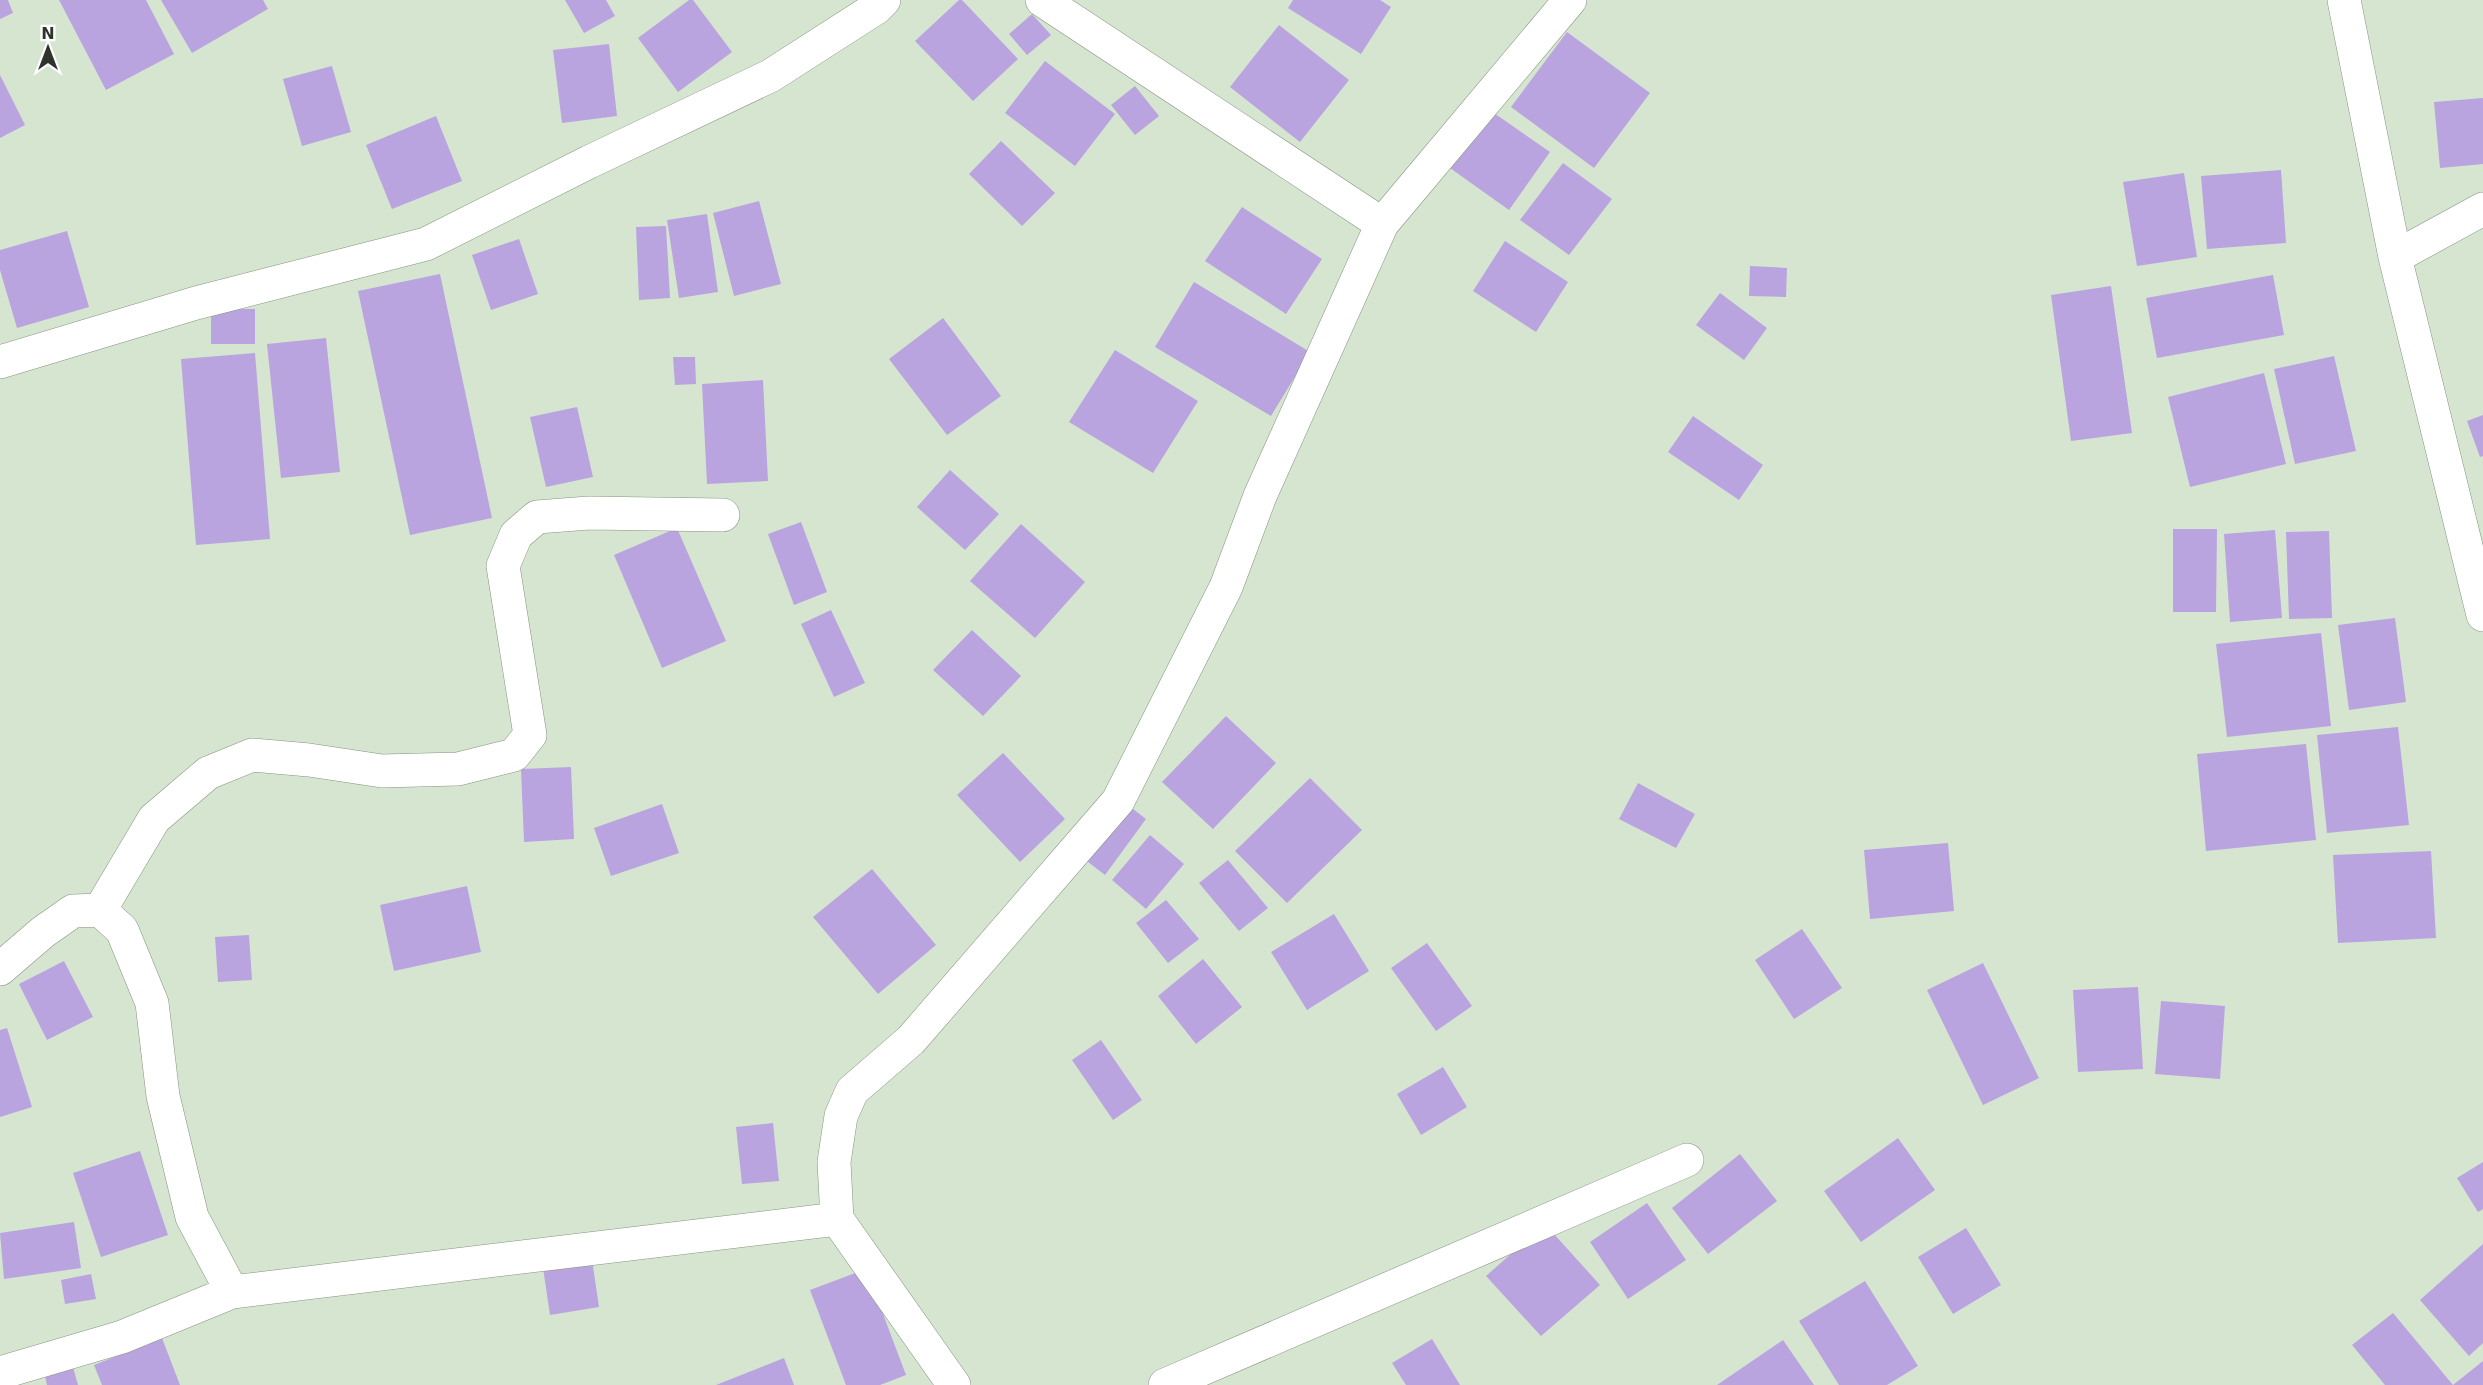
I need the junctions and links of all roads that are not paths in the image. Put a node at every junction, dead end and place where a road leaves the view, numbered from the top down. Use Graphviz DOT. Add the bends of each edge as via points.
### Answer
graph roads {
  1 [pos="884,0"];
  2 [pos="1042,0"];
  3 [pos="1570,0"];
  4 [pos="2343,0"];
  5 [pos="2483,209"];
  6 [pos="1382,224"];
  7 [pos="2395,257"];
  8 [pos="0,362"];
  9 [pos="723,515"];
  10 [pos="2483,615"];
  11 [pos="100,910"];
  12 [pos="0,969"];
  13 [pos="1687,1160"];
  14 [pos="837,1219"];
  15 [pos="232,1292"];
  16 [pos="0,1375"];
  17 [pos="5,1385"];
  18 [pos="954,1385"];
  19 [pos="1165,1385"];
  1 -- 8 [label="street" via="770,76 426,244 196,303"];
  2 -- 6 [label="street"];
  3 -- 6 [label="street"];
  4 -- 7 [label="street"];
  5 -- 7 [label="street"];
  6 -- 14 [label="street" via="1260,496 1226,587 1118,801 911,1040 852,1091 840,1116 834,1162"];
  7 -- 10 [label="street"];
  9 -- 11 [label="street" via="589,513 537,517 516,535 503,566 530,735 514,755 458,769 382,771 252,755 208,773 154,819"];
  11 -- 12 [label="street" via="73,911"];
  11 -- 15 [label="street" via="122,930 152,1003 163,1096 192,1217"];
  13 -- 19 [label="street"];
  14 -- 15 [label="street"];
  14 -- 18 [label="street"];
  15 -- 16 [label="street" via="122,1337"];
  16 -- 17 [label="street"];
}
